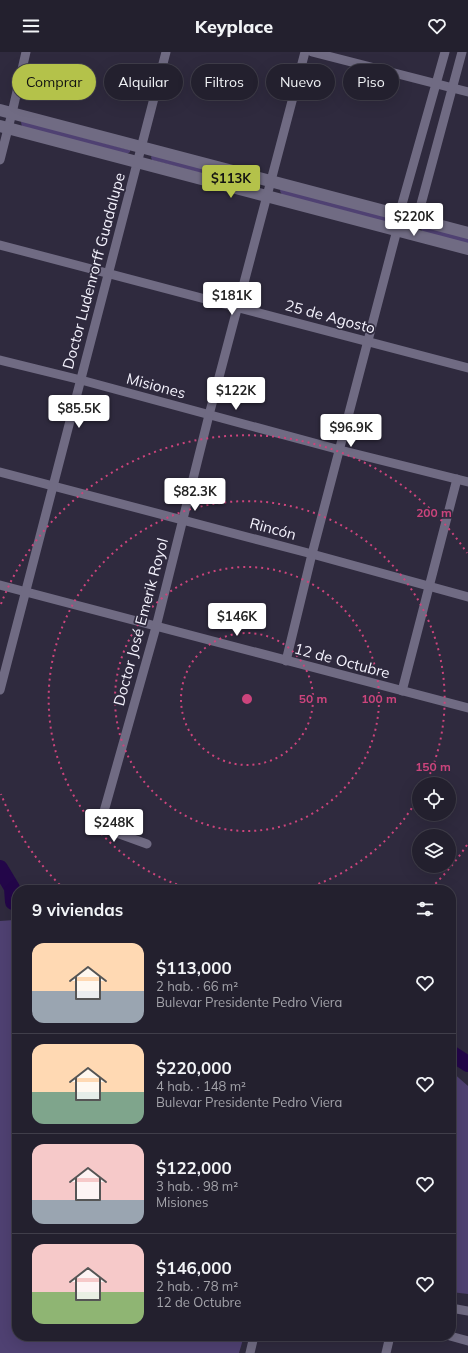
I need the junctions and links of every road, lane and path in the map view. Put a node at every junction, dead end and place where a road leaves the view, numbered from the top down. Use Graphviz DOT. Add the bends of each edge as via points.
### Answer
graph roads {
  1 [pos="26,52"];
  2 [pos="166,52"];
  3 [pos="305,52"];
  4 [pos="312,52"];
  5 [pos="445,52"];
  6 [pos="462,52"];
  7 [pos="436,84"];
  8 [pos="452,88"];
  9 [pos="468,92"];
  10 [pos="0,110"];
  11 [pos="12,113"];
  12 [pos="4,127"];
  13 [pos="141,147"];
  14 [pos="0,160"];
  15 [pos="138,162"];
  16 [pos="270,180"];
  17 [pos="266,196"];
  18 [pos="400,215"];
  19 [pos="417,219"];
  20 [pos="397,230"];
  21 [pos="468,233"];
  22 [pos="0,245"];
  23 [pos="468,249"];
  24 [pos="108,273"];
  25 [pos="238,307"];
  26 [pos="368,342"];
  27 [pos="0,360"];
  28 [pos="468,368"];
  29 [pos="81,380"];
  30 [pos="209,415"];
  31 [pos="340,450"];
  32 [pos="0,472"];
  33 [pos="457,479"];
  34 [pos="468,482"];
  35 [pos="54,486"];
  36 [pos="182,520"];
  37 [pos="312,554"];
  38 [pos="0,586"];
  39 [pos="429,587"];
  40 [pos="26,592"];
  41 [pos="468,597"];
  42 [pos="156,627"];
  43 [pos="286,661"];
  44 [pos="0,690"];
  45 [pos="402,691"];
  46 [pos="468,708"];
  47 [pos="147,844"];
  48 [pos="456,1309"];
  49 [pos="468,1311"];
  50 [pos="456,1338"];
  51 [pos="253,1341"];
  52 [pos="389,1341"];
  53 [pos="468,1341"];
  54 [pos="250,1353"];
  55 [pos="386,1353"];
  1 -- 11 [label="street"];
  2 -- 13 [label="street, Doctor Ludenrorff Guadalupe"];
  3 -- 16 [label="street, Doctor José Emerik Royol"];
  4 -- 7 [label="street"];
  5 -- 7 [label="street"];
  6 -- 8 [label="street"];
  7 -- 8 [label="street"];
  7 -- 18 [label="street"];
  8 -- 9 [label="street"];
  8 -- 19 [label="street"];
  10 -- 11 [label="street"];
  11 -- 12 [label="street"];
  11 -- 13 [label="street"];
  12 -- 14 [label="street"];
  12 -- 15 [label="street"];
  13 -- 15 [label="street, Doctor Ludenrorff Guadalupe"];
  13 -- 16 [label="street"];
  15 -- 17 [label="street"];
  15 -- 24 [label="street, Doctor Ludenrorff Guadalupe"];
  16 -- 17 [label="street, Doctor José Emerik Royol"];
  16 -- 18 [label="street"];
  17 -- 20 [label="street"];
  17 -- 25 [label="street, Doctor José Emerik Royol"];
  18 -- 19 [label="street"];
  18 -- 20 [label="street"];
  19 -- 20 [label="street" via="406,230"];
  19 -- 21 [label="street"];
  20 -- 23 [label="street"];
  20 -- 26 [label="street"];
  22 -- 24 [label="street, 25 de Agosto"];
  24 -- 25 [label="street, 25 de Agosto"];
  24 -- 29 [label="street, Doctor Ludenrorff Guadalupe"];
  25 -- 26 [label="street, 25 de Agosto"];
  25 -- 30 [label="street, Doctor José Emerik Royol"];
  26 -- 28 [label="street, 25 de Agosto"];
  26 -- 31 [label="street"];
  27 -- 29 [label="street, Misiones"];
  29 -- 30 [label="street, Misiones"];
  29 -- 35 [label="street, Doctor Ludenrorff Guadalupe"];
  30 -- 31 [label="street, Misiones"];
  30 -- 36 [label="street, Doctor José Emerik Royol"];
  31 -- 33 [label="street, Misiones"];
  31 -- 37 [label="street"];
  32 -- 35 [label="street, Rincón"];
  33 -- 34 [label="street, Misiones"];
  33 -- 39 [label="street"];
  35 -- 36 [label="street, Rincón"];
  35 -- 40 [label="street, Doctor Ludenrorff Guadalupe"];
  36 -- 37 [label="street, Rincón"];
  36 -- 42 [label="street, Doctor José Emerik Royol"];
  37 -- 39 [label="street, Rincón"];
  37 -- 43 [label="street"];
  38 -- 40 [label="street, 12 de Octubre"];
  39 -- 41 [label="street, Rincón"];
  39 -- 45 [label="street"];
  40 -- 42 [label="street, 12 de Octubre"];
  40 -- 44 [label="street, Doctor Ludenrorff Guadalupe"];
  42 -- 43 [label="street, 12 de Octubre"];
  42 -- 47 [label="street, Doctor José Emerik Royol" via="101,822 103,828"];
  43 -- 45 [label="street, 12 de Octubre"];
  45 -- 46 [label="street, 12 de Octubre"];
  48 -- 49 [label="street"];
  50 -- 53 [label="street"];
  51 -- 54 [label="street"];
  52 -- 55 [label="street"];
}
